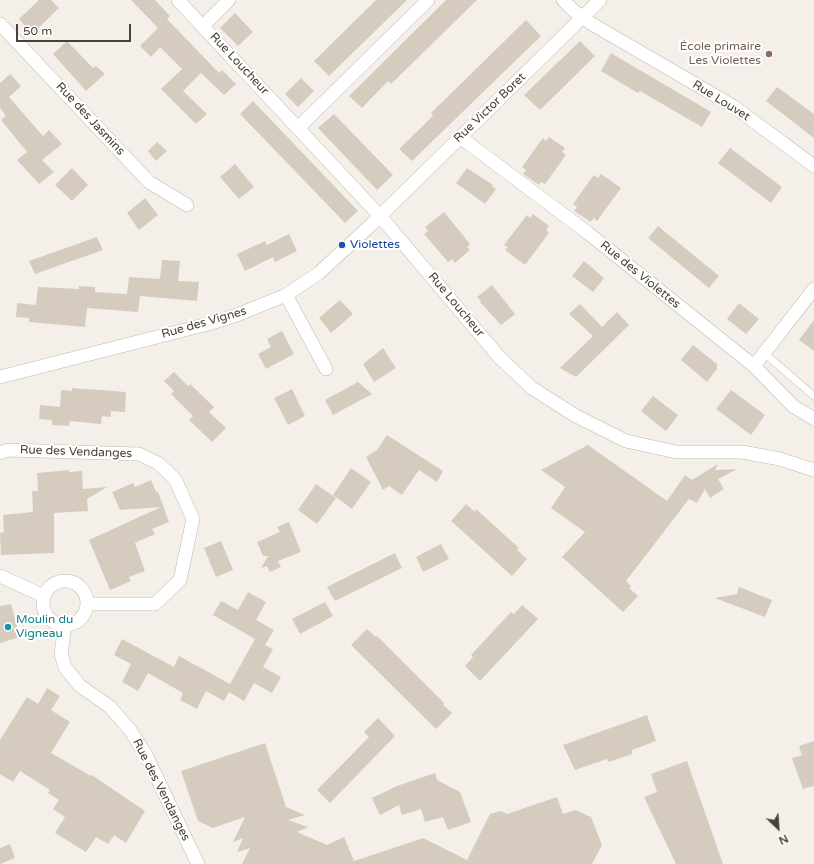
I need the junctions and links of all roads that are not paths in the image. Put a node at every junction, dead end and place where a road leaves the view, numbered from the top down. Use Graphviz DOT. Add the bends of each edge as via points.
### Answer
graph roads {
  1 [pos="178,0"];
  2 [pos="229,0"];
  3 [pos="428,0"];
  4 [pos="563,0"];
  5 [pos="600,0"];
  6 [pos="582,17"];
  7 [pos="0,24"];
  8 [pos="203,26"];
  9 [pos="299,127"];
  10 [pos="460,137"];
  11 [pos="814,166"];
  12 [pos="186,205"];
  13 [pos="380,216"];
  14 [pos="814,289"];
  15 [pos="286,295"];
  16 [pos="764,353"];
  17 [pos="754,366"];
  18 [pos="326,369"];
  19 [pos="0,377"];
  20 [pos="814,396"];
  21 [pos="814,419"];
  22 [pos="0,453"];
  23 [pos="814,470"];
  24 [pos="0,576"];
  25 [pos="44,596"];
  26 [pos="87,604"];
  27 [pos="65,625"];
  28 [pos="198,864"];
  1 -- 8 [label="street, Rue Loucheur"];
  2 -- 8 [label="street"];
  3 -- 9 [label="street"];
  4 -- 6 [label="street, Rue Louvet"];
  5 -- 6 [label="street, Rue Victor Boret"];
  6 -- 10 [label="street, Rue Victor Boret"];
  6 -- 11 [label="street, Rue Louvet" via="733,106"];
  7 -- 12 [label="street, Rue des Jasmins" via="148,182"];
  8 -- 9 [label="street, Rue Loucheur"];
  9 -- 13 [label="street, Rue Loucheur"];
  10 -- 13 [label="street, Rue Victor Boret"];
  10 -- 17 [label="street, Rue des Violettes" via="588,233"];
  13 -- 15 [label="street, Rue des Vignes" via="319,273"];
  13 -- 23 [label="street, Rue Loucheur" via="500,358 532,388 568,412 626,441 676,452 742,452 780,458"];
  14 -- 16 [label="street"];
  15 -- 18 [label="street"];
  15 -- 19 [label="street, Rue des Vignes" via="208,324"];
  16 -- 17 [label="street"];
  16 -- 20 [label="lane"];
  17 -- 21 [label="street, Rue des Violettes" via="793,406"];
  22 -- 26 [label="street, Rue des Vendanges" via="8,450 139,454 158,463 175,479 193,520 180,580 155,604"];
  24 -- 25 [label="street"];
  25 -- 26 [label="street" via="52,585 66,581 79,586"];
  25 -- 27 [label="street" via="44,610 47,616 52,621"];
  26 -- 27 [label="street" via="83,616 72,624"];
  27 -- 28 [label="street, Rue des Vendanges" via="61,654 65,667 79,685 110,707 130,730 146,755"];
}
